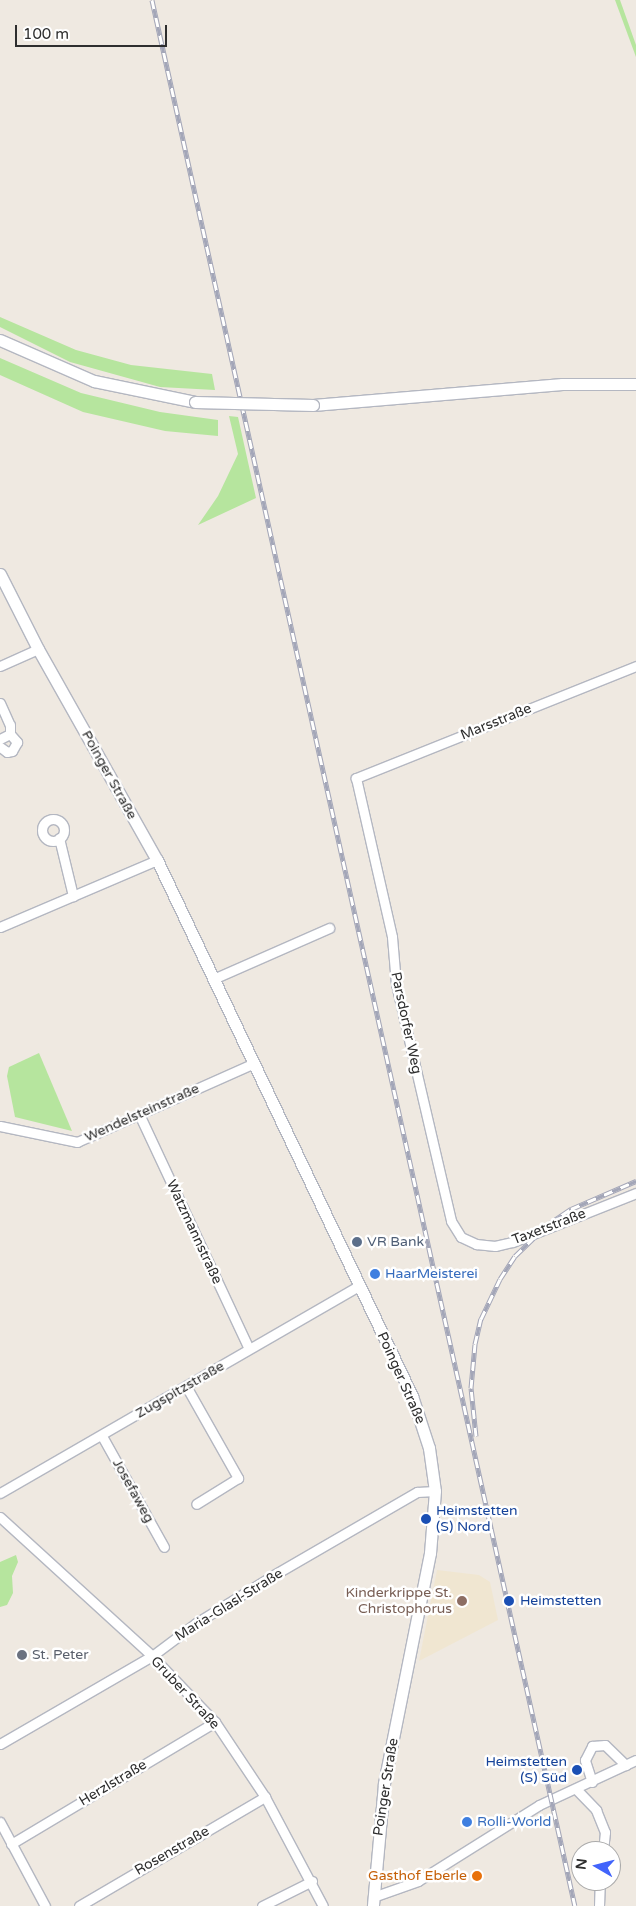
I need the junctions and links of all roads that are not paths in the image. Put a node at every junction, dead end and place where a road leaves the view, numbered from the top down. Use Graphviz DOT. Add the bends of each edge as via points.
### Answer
graph roads {
  1 [pos="0,340"];
  2 [pos="636,384"];
  3 [pos="0,574"];
  4 [pos="38,650"];
  5 [pos="0,666"];
  6 [pos="636,666"];
  7 [pos="0,703"];
  8 [pos="10,734"];
  9 [pos="0,739"];
  10 [pos="0,747"];
  11 [pos="356,778"];
  12 [pos="59,838"];
  13 [pos="157,860"];
  14 [pos="73,896"];
  15 [pos="0,927"];
  16 [pos="329,928"];
  17 [pos="213,979"];
  18 [pos="252,1064"];
  19 [pos="139,1114"];
  20 [pos="0,1126"];
  21 [pos="636,1193"];
  22 [pos="461,1236"];
  23 [pos="359,1286"];
  24 [pos="249,1349"];
  25 [pos="186,1386"];
  26 [pos="102,1436"];
  27 [pos="435,1491"];
  28 [pos="0,1493"];
  29 [pos="196,1504"];
  30 [pos="0,1517"];
  31 [pos="164,1547"];
  32 [pos="152,1656"];
  33 [pos="215,1722"];
  34 [pos="0,1744"];
  35 [pos="636,1760"];
  36 [pos="626,1765"];
  37 [pos="592,1782"];
  38 [pos="577,1790"];
  39 [pos="265,1797"];
  40 [pos="0,1822"];
  41 [pos="604,1841"];
  42 [pos="11,1844"];
  43 [pos="312,1881"];
  44 [pos="600,1891"];
  45 [pos="373,1902"];
  46 [pos="45,1906"];
  47 [pos="80,1906"];
  48 [pos="262,1906"];
  49 [pos="324,1906"];
  50 [pos="599,1906"];
  1 -- 2 [label="street, bridge" via="94,381 195,402 313,405 562,384"];
  3 -- 4 [label="street, Poinger Straße"];
  4 -- 5 [label="street"];
  4 -- 13 [label="street, Poinger Straße"];
  6 -- 11 [label="street, Marsstraße"];
  7 -- 8 [label="street" via="10,725"];
  8 -- 9 [label="street"];
  8 -- 10 [label="street" via="17,739 15,750 6,752"];
  11 -- 22 [label="street, Parsdorfer Weg" via="392,937 394,976 400,1003 451,1221"];
  12 -- 14 [label="street"];
  13 -- 14 [label="street"];
  13 -- 17 [label="street, Poinger Straße"];
  14 -- 15 [label="street"];
  16 -- 17 [label="street"];
  17 -- 18 [label="street, Poinger Straße"];
  18 -- 19 [label="street, Wendelsteinstraße"];
  18 -- 23 [label="street, Poinger Straße"];
  19 -- 20 [label="street, Wendelsteinstraße" via="77,1142"];
  19 -- 24 [label="street, Watzmannstraße"];
  21 -- 22 [label="street, Taxetstraße" via="513,1242 495,1246 476,1244"];
  23 -- 24 [label="street, Zugspitzstraße"];
  23 -- 27 [label="street, Poinger Straße" via="420,1419 429,1448"];
  24 -- 25 [label="street, Zugspitzstraße"];
  25 -- 26 [label="street, Zugspitzstraße"];
  25 -- 29 [label="street" via="238,1478"];
  26 -- 28 [label="street, Zugspitzstraße"];
  26 -- 31 [label="street, Josefaweg"];
  27 -- 32 [label="street, Maria-Glasl-Straße" via="417,1492 196,1623"];
  27 -- 45 [label="street, Poinger Straße" via="430,1553 384,1784"];
  30 -- 32 [label="street, Gruber Straße"];
  32 -- 33 [label="street, Gruber Straße"];
  32 -- 34 [label="street, Maria-Glasl-Straße"];
  33 -- 39 [label="street, Gruber Straße"];
  33 -- 42 [label="street, Herzlstraße"];
  35 -- 36 [label="street"];
  36 -- 37 [label="street"];
  36 -- 37 [label="street" via="605,1745 592,1746 585,1760"];
  37 -- 38 [label="street"];
  38 -- 41 [label="street" via="596,1810 605,1832"];
  38 -- 45 [label="street" via="507,1823 418,1881"];
  39 -- 43 [label="street, Gruber Straße"];
  39 -- 47 [label="street, Rosenstraße"];
  40 -- 42 [label="street"];
  42 -- 46 [label="street"];
  43 -- 48 [label="street"];
  43 -- 49 [label="street, Gruber Straße"];
  44 -- 50 [label="street"];
}
